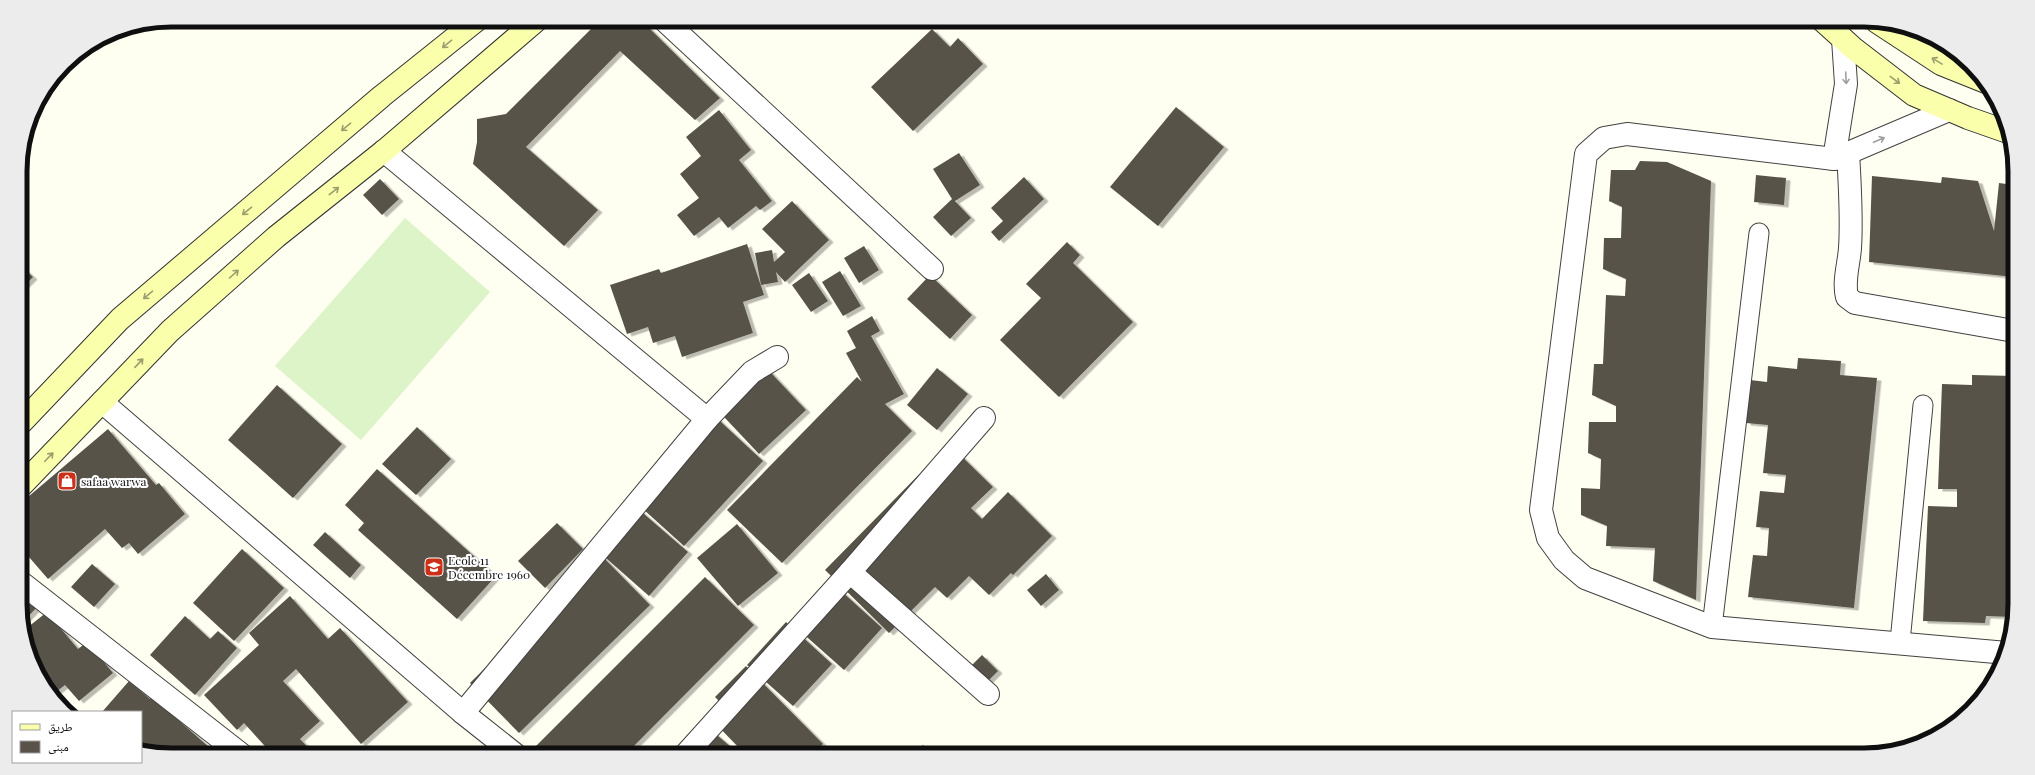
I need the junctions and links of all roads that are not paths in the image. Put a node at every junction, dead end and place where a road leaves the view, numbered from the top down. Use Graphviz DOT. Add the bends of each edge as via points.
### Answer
graph roads {
  1 [pos="469,27"];
  2 [pos="529,27"];
  3 [pos="672,27"];
  4 [pos="1830,27"];
  5 [pos="1888,29"];
  6 [pos="1843,39"];
  7 [pos="1973,77"];
  8 [pos="1949,110"];
  9 [pos="2002,130"];
  10 [pos="384,151"];
  11 [pos="1841,156"];
  12 [pos="1759,233"];
  13 [pos="932,269"];
  14 [pos="2008,329"];
  15 [pos="777,357"];
  16 [pos="102,402"];
  17 [pos="1923,406"];
  18 [pos="27,417"];
  19 [pos="984,418"];
  20 [pos="707,419"];
  21 [pos="27,480"];
  22 [pos="850,572"];
  23 [pos="27,587"];
  24 [pos="1712,627"];
  25 [pos="1900,642"];
  26 [pos="1999,652"];
  27 [pos="988,694"];
  28 [pos="463,713"];
  29 [pos="233,748"];
  30 [pos="507,748"];
  31 [pos="691,748"];
  1 -- 18 [label="main road, one-way" via="382,96 120,319"];
  2 -- 10 [label="main road"];
  3 -- 13 [label="street"];
  4 -- 6 [label="main road"];
  7 -- 5 [label="main road, one-way" via="1941,64"];
  6 -- 8 [label="main road, one-way" via="1914,95"];
  6 -- 11 [label="street, one-way" via="1846,84"];
  8 -- 9 [label="main road"];
  11 -- 8 [label="street, one-way"];
  16 -- 10 [label="main road, one-way" via="170,331 276,237"];
  10 -- 20 [label="street"];
  11 -- 14 [label="street" via="1850,189 1850,249 1845,290 1847,297 1856,303"];
  11 -- 24 [label="street" via="1627,134 1604,138 1586,154 1541,510 1548,538 1564,560 1585,578"];
  12 -- 24 [label="lane"];
  15 -- 20 [label="street" via="752,372"];
  21 -- 16 [label="main road, one-way"];
  16 -- 28 [label="street"];
  17 -- 25 [label="lane"];
  19 -- 22 [label="street"];
  20 -- 28 [label="street"];
  22 -- 27 [label="street"];
  22 -- 31 [label="street"];
  23 -- 29 [label="street"];
  24 -- 25 [label="street"];
  25 -- 26 [label="street"];
  28 -- 30 [label="street"];
}
